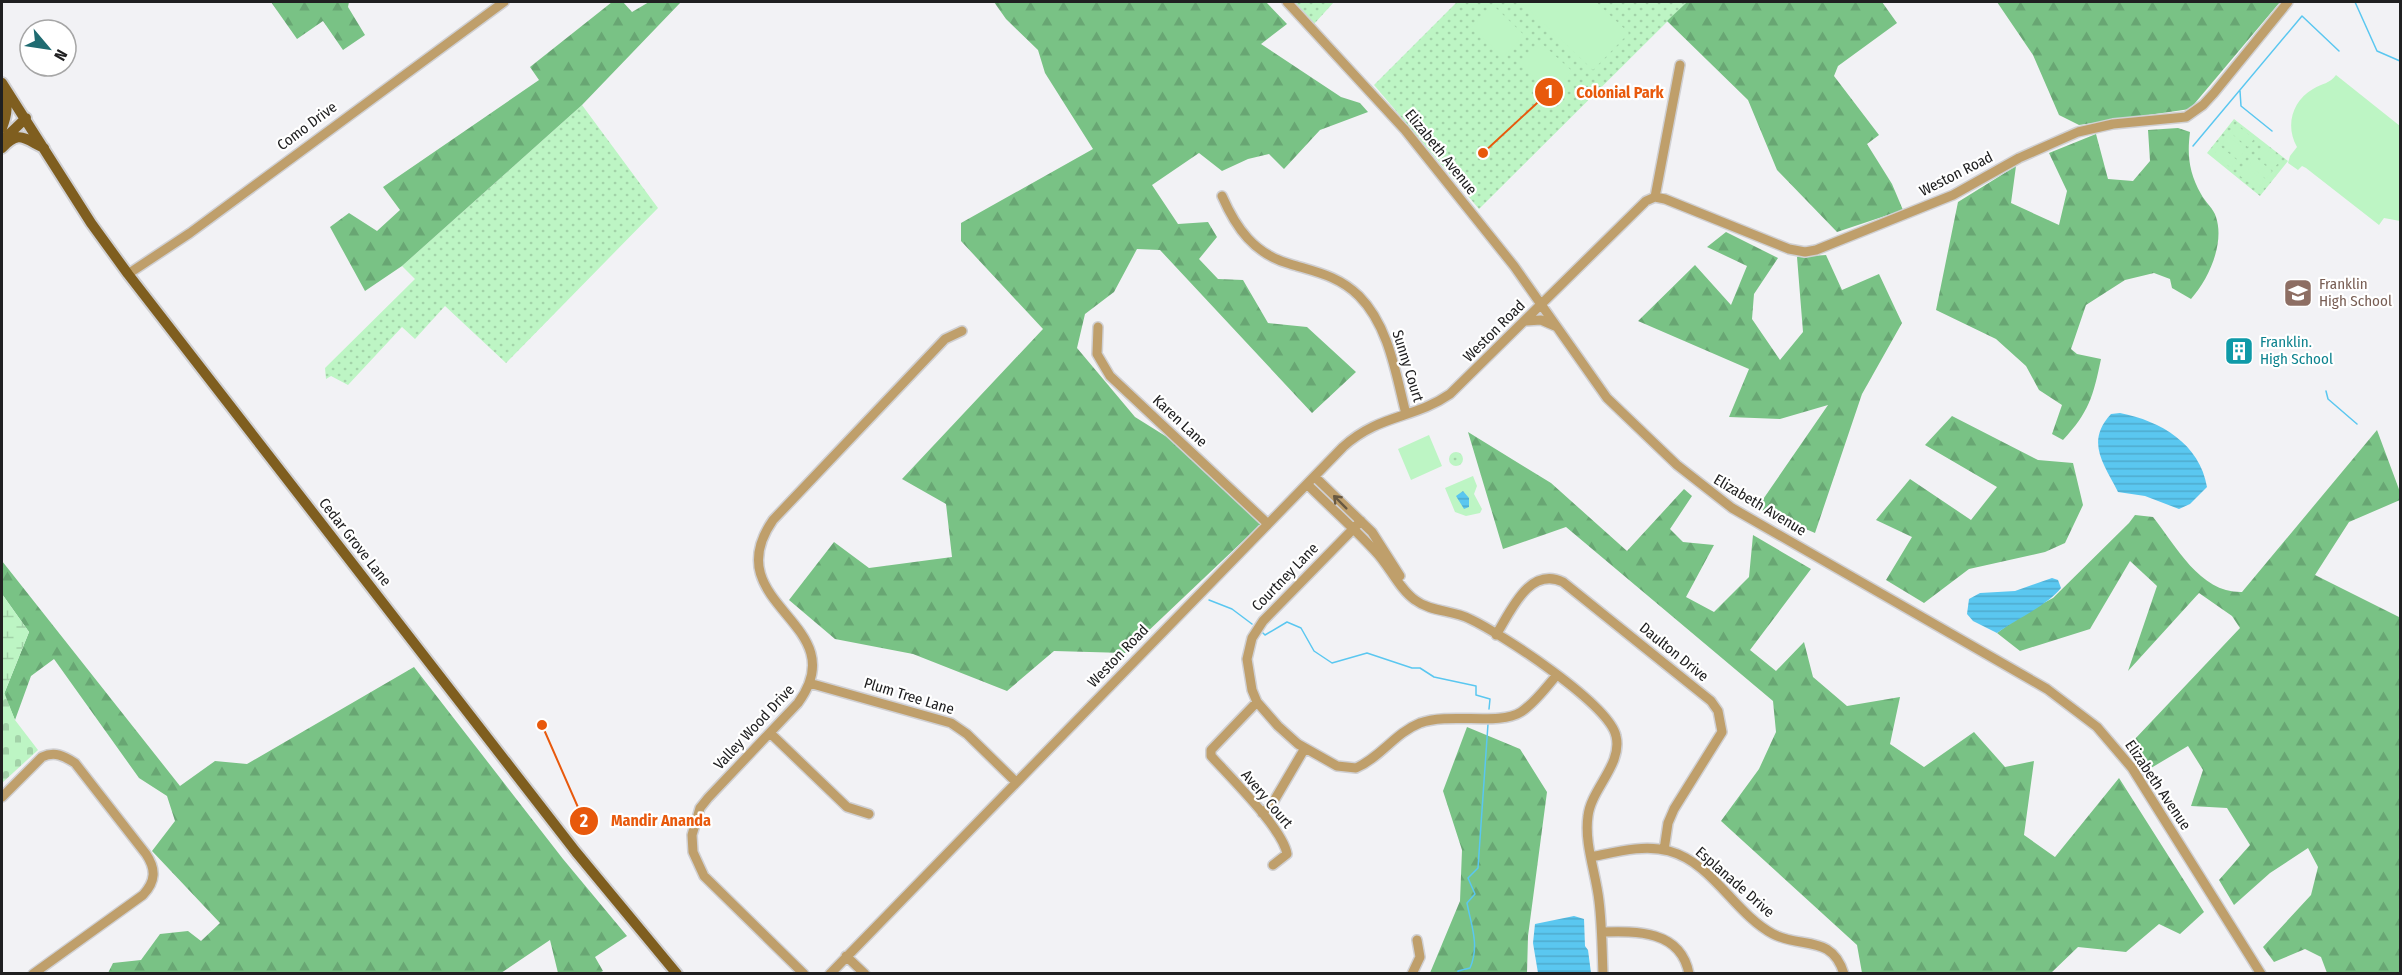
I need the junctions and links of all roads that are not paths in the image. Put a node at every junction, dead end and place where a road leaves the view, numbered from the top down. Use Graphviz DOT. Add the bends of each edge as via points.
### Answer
graph roads {
  1 [pos="504,2"];
  2 [pos="1287,2"];
  3 [pos="2288,2"];
  4 [pos="1680,65"];
  5 [pos="2,83"];
  6 [pos="2,92"];
  7 [pos="26,118"];
  8 [pos="2,128"];
  9 [pos="2,142"];
  10 [pos="2,148"];
  11 [pos="44,148"];
  12 [pos="1222,196"];
  13 [pos="1655,197"];
  14 [pos="128,274"];
  15 [pos="1542,304"];
  16 [pos="1524,322"];
  17 [pos="1098,327"];
  18 [pos="1557,327"];
  19 [pos="962,331"];
  20 [pos="1406,414"];
  21 [pos="1314,477"];
  22 [pos="1307,484"];
  23 [pos="1361,521"];
  24 [pos="1267,524"];
  25 [pos="1353,530"];
  26 [pos="1412,599"];
  27 [pos="1496,635"];
  28 [pos="1557,675"];
  29 [pos="809,683"];
  30 [pos="1257,702"];
  31 [pos="770,733"];
  32 [pos="1305,748"];
  33 [pos="1016,782"];
  34 [pos="2,797"];
  35 [pos="1262,813"];
  36 [pos="869,814"];
  37 [pos="1664,850"];
  38 [pos="1591,857"];
  39 [pos="1273,864"];
  40 [pos="1602,932"];
  41 [pos="1417,940"];
  42 [pos="846,956"];
  43 [pos="33,974"];
  44 [pos="677,974"];
  45 [pos="804,974"];
  46 [pos="830,974"];
  47 [pos="865,974"];
  48 [pos="1412,974"];
  49 [pos="1603,974"];
  50 [pos="1689,974"];
  51 [pos="1844,974"];
  52 [pos="2261,974"];
  1 -- 14 [label="street, Como Drive" via="190,233"];
  2 -- 15 [label="street, Elizabeth Avenue" via="1405,130"];
  3 -- 13 [label="street, Weston Road" via="2214,93 2186,117 2113,124 2078,132 2019,158 1953,195 1816,250 1789,249"];
  4 -- 13 [label="street"];
  5 -- 7 [label="main road, Cedar Grove Lane"];
  6 -- 8 [label="main road" via="7,115"];
  7 -- 9 [label="main road"];
  7 -- 11 [label="main road, Cedar Grove Lane"];
  10 -- 11 [label="main road" via="13,136"];
  11 -- 14 [label="main road, Cedar Grove Lane"];
  12 -- 20 [label="street, Sunny Court" via="1236,226 1257,248 1278,260 1320,271 1339,281 1369,308 1385,339"];
  13 -- 15 [label="street, Weston Road" via="1634,212"];
  14 -- 44 [label="main road, Cedar Grove Lane" via="576,852"];
  15 -- 16 [label="street, Weston Road"];
  15 -- 18 [label="street, Elizabeth Avenue"];
  16 -- 18 [label="street" via="1541,320"];
  16 -- 20 [label="street, Weston Road" via="1450,394"];
  17 -- 24 [label="street, Karen Lane" via="1097,354 1110,376"];
  18 -- 52 [label="street, Elizabeth Avenue" via="1607,398 1703,488 2047,689 2086,717 2132,768"];
  19 -- 29 [label="street, Valley Wood Drive" via="945,339 765,532 759,547 760,575 765,588 807,640 814,670"];
  20 -- 21 [label="street, Weston Road" via="1379,422 1359,434"];
  21 -- 22 [label="street, Weston Road"];
  23 -- 21 [label="street, one-way"];
  22 -- 24 [label="street, Weston Road"];
  22 -- 25 [label="street"];
  23 -- 25 [label="street, Courtney Lane"];
  23 -- 26 [label="street" via="1386,550"];
  24 -- 33 [label="street, Weston Road"];
  25 -- 26 [label="street" via="1379,555"];
  25 -- 30 [label="street, Courtney Lane" via="1257,629 1248,649 1247,670"];
  26 -- 27 [label="street" via="1469,618"];
  27 -- 28 [label="street"];
  27 -- 37 [label="street, Daulton Drive" via="1528,586 1554,577 1711,701 1718,711 1722,732 1674,809"];
  28 -- 32 [label="street, Courtney Lane" via="1520,712 1499,717 1446,717 1422,723 1404,730 1356,768 1337,765"];
  28 -- 38 [label="street" via="1609,719 1617,736 1612,763 1592,799 1588,816"];
  29 -- 31 [label="street, Valley Wood Drive" via="798,703"];
  29 -- 33 [label="street, Plum Tree Lane" via="951,723"];
  30 -- 32 [label="street, Courtney Lane"];
  30 -- 35 [label="street, Avery Court" via="1211,750 1211,756"];
  31 -- 36 [label="street" via="848,807"];
  31 -- 45 [label="street, Valley Wood Drive" via="700,808 692,835 693,852 711,884"];
  32 -- 35 [label="street" via="1271,806"];
  33 -- 42 [label="street, Weston Road"];
  34 -- 43 [label="street" via="42,757 63,756 88,780 153,868 152,884 143,895"];
  35 -- 39 [label="street, Avery Court" via="1286,846 1287,854"];
  37 -- 38 [label="street, Esplanade Drive" via="1638,849"];
  37 -- 51 [label="street, Esplanade Drive" via="1688,858 1758,924 1774,934 1826,947 1839,959"];
  38 -- 40 [label="street"];
  40 -- 49 [label="street"];
  40 -- 50 [label="street" via="1653,933 1679,952"];
  41 -- 48 [label="street" via="1420,957"];
  42 -- 46 [label="street, Weston Road"];
  42 -- 47 [label="street"];
}
